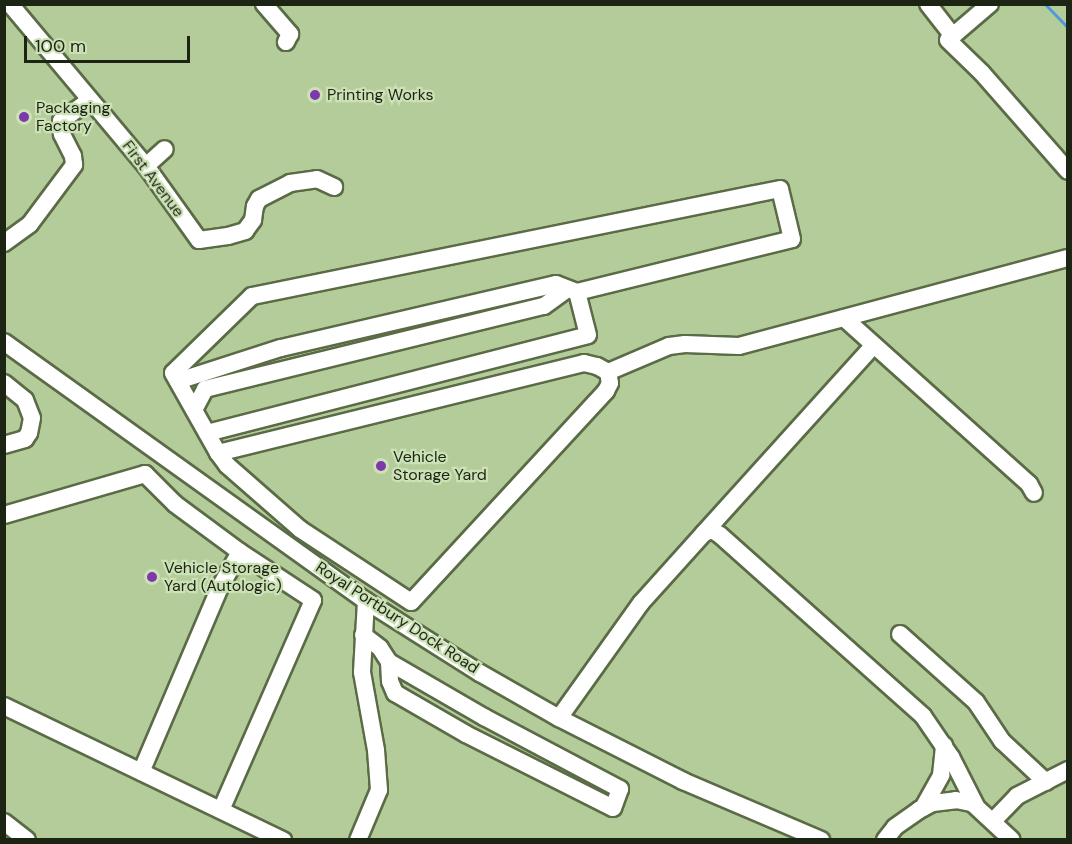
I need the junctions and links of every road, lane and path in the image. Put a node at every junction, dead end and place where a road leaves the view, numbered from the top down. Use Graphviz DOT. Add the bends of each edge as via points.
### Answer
graph roads {
  1 [pos="10,4"];
  2 [pos="264,4"];
  3 [pos="928,4"];
  4 [pos="990,4"];
  5 [pos="953,36"];
  6 [pos="286,42"];
  7 [pos="90,100"];
  8 [pos="165,149"];
  9 [pos="146,166"];
  10 [pos="1068,171"];
  11 [pos="334,187"];
  12 [pos="4,243"];
  13 [pos="1068,258"];
  14 [pos="572,291"];
  15 [pos="844,318"];
  16 [pos="4,342"];
  17 [pos="874,345"];
  18 [pos="608,372"];
  19 [pos="178,381"];
  20 [pos="4,383"];
  21 [pos="194,410"];
  22 [pos="207,433"];
  23 [pos="4,445"];
  24 [pos="218,453"];
  25 [pos="1034,493"];
  26 [pos="4,515"];
  27 [pos="704,533"];
  28 [pos="240,552"];
  29 [pos="366,601"];
  30 [pos="900,634"];
  31 [pos="363,635"];
  32 [pos="389,662"];
  33 [pos="4,706"];
  34 [pos="484,717"];
  35 [pos="559,718"];
  36 [pos="484,743"];
  37 [pos="944,745"];
  38 [pos="1068,770"];
  39 [pos="141,772"];
  40 [pos="1046,782"];
  41 [pos="976,806"];
  42 [pos="923,808"];
  43 [pos="221,810"];
  44 [pos="993,821"];
  45 [pos="4,822"];
  46 [pos="884,837"];
  47 [pos="279,839"];
  48 [pos="27,840"];
  49 [pos="358,840"];
  50 [pos="821,840"];
  51 [pos="1012,840"];
  1 -- 7 [label="street, First Avenue"];
  2 -- 6 [label="street" via="290,34"];
  3 -- 5 [label="street"];
  4 -- 5 [label="street"];
  5 -- 10 [label="street" via="948,40"];
  7 -- 9 [label="street, First Avenue"];
  7 -- 12 [label="street" via="61,121 74,165 30,224"];
  8 -- 9 [label="street"];
  9 -- 11 [label="street, First Avenue" via="199,240 245,231 259,199 290,183 317,178"];
  13 -- 15 [label="street"];
  14 -- 19 [label="street" via="556,284 281,348"];
  14 -- 19 [label="street" via="792,239 780,189 252,296 173,373"];
  14 -- 21 [label="street" via="544,306 205,389"];
  14 -- 22 [label="street" via="588,335"];
  15 -- 17 [label="street"];
  15 -- 18 [label="street" via="739,346 676,344"];
  16 -- 29 [label="street, Royal Portbury Dock Road"];
  17 -- 25 [label="street" via="1029,484"];
  17 -- 27 [label="street"];
  18 -- 24 [label="street" via="584,363"];
  18 -- 24 [label="street" via="610,383 606,391 411,602 300,529"];
  19 -- 21 [label="street"];
  20 -- 23 [label="street" via="25,400 32,418 25,439"];
  21 -- 22 [label="street"];
  22 -- 24 [label="street"];
  26 -- 28 [label="street" via="145,474 175,504"];
  27 -- 35 [label="street" via="641,603"];
  27 -- 37 [label="street" via="712,530 720,535 923,716"];
  28 -- 39 [label="street" via="220,587"];
  28 -- 43 [label="street" via="313,600"];
  29 -- 31 [label="street"];
  29 -- 35 [label="street, Royal Portbury Dock Road"];
  30 -- 40 [label="street" via="976,702 1002,741"];
  31 -- 32 [label="street" via="380,648"];
  31 -- 49 [label="street" via="362,672 380,790"];
  32 -- 34 [label="street"];
  32 -- 36 [label="street" via="395,693"];
  33 -- 39 [label="street"];
  34 -- 36 [label="street"];
  34 -- 36 [label="street" via="620,789 613,808"];
  35 -- 50 [label="street, Royal Portbury Dock Road" via="683,781"];
  37 -- 41 [label="street"];
  37 -- 42 [label="street" via="941,775"];
  38 -- 40 [label="street"];
  39 -- 43 [label="street"];
  40 -- 44 [label="street" via="1017,796"];
  41 -- 42 [label="street" via="948,800"];
  41 -- 44 [label="street"];
  42 -- 46 [label="street"];
  43 -- 47 [label="street"];
  44 -- 51 [label="street"];
  45 -- 48 [label="street"];
}
